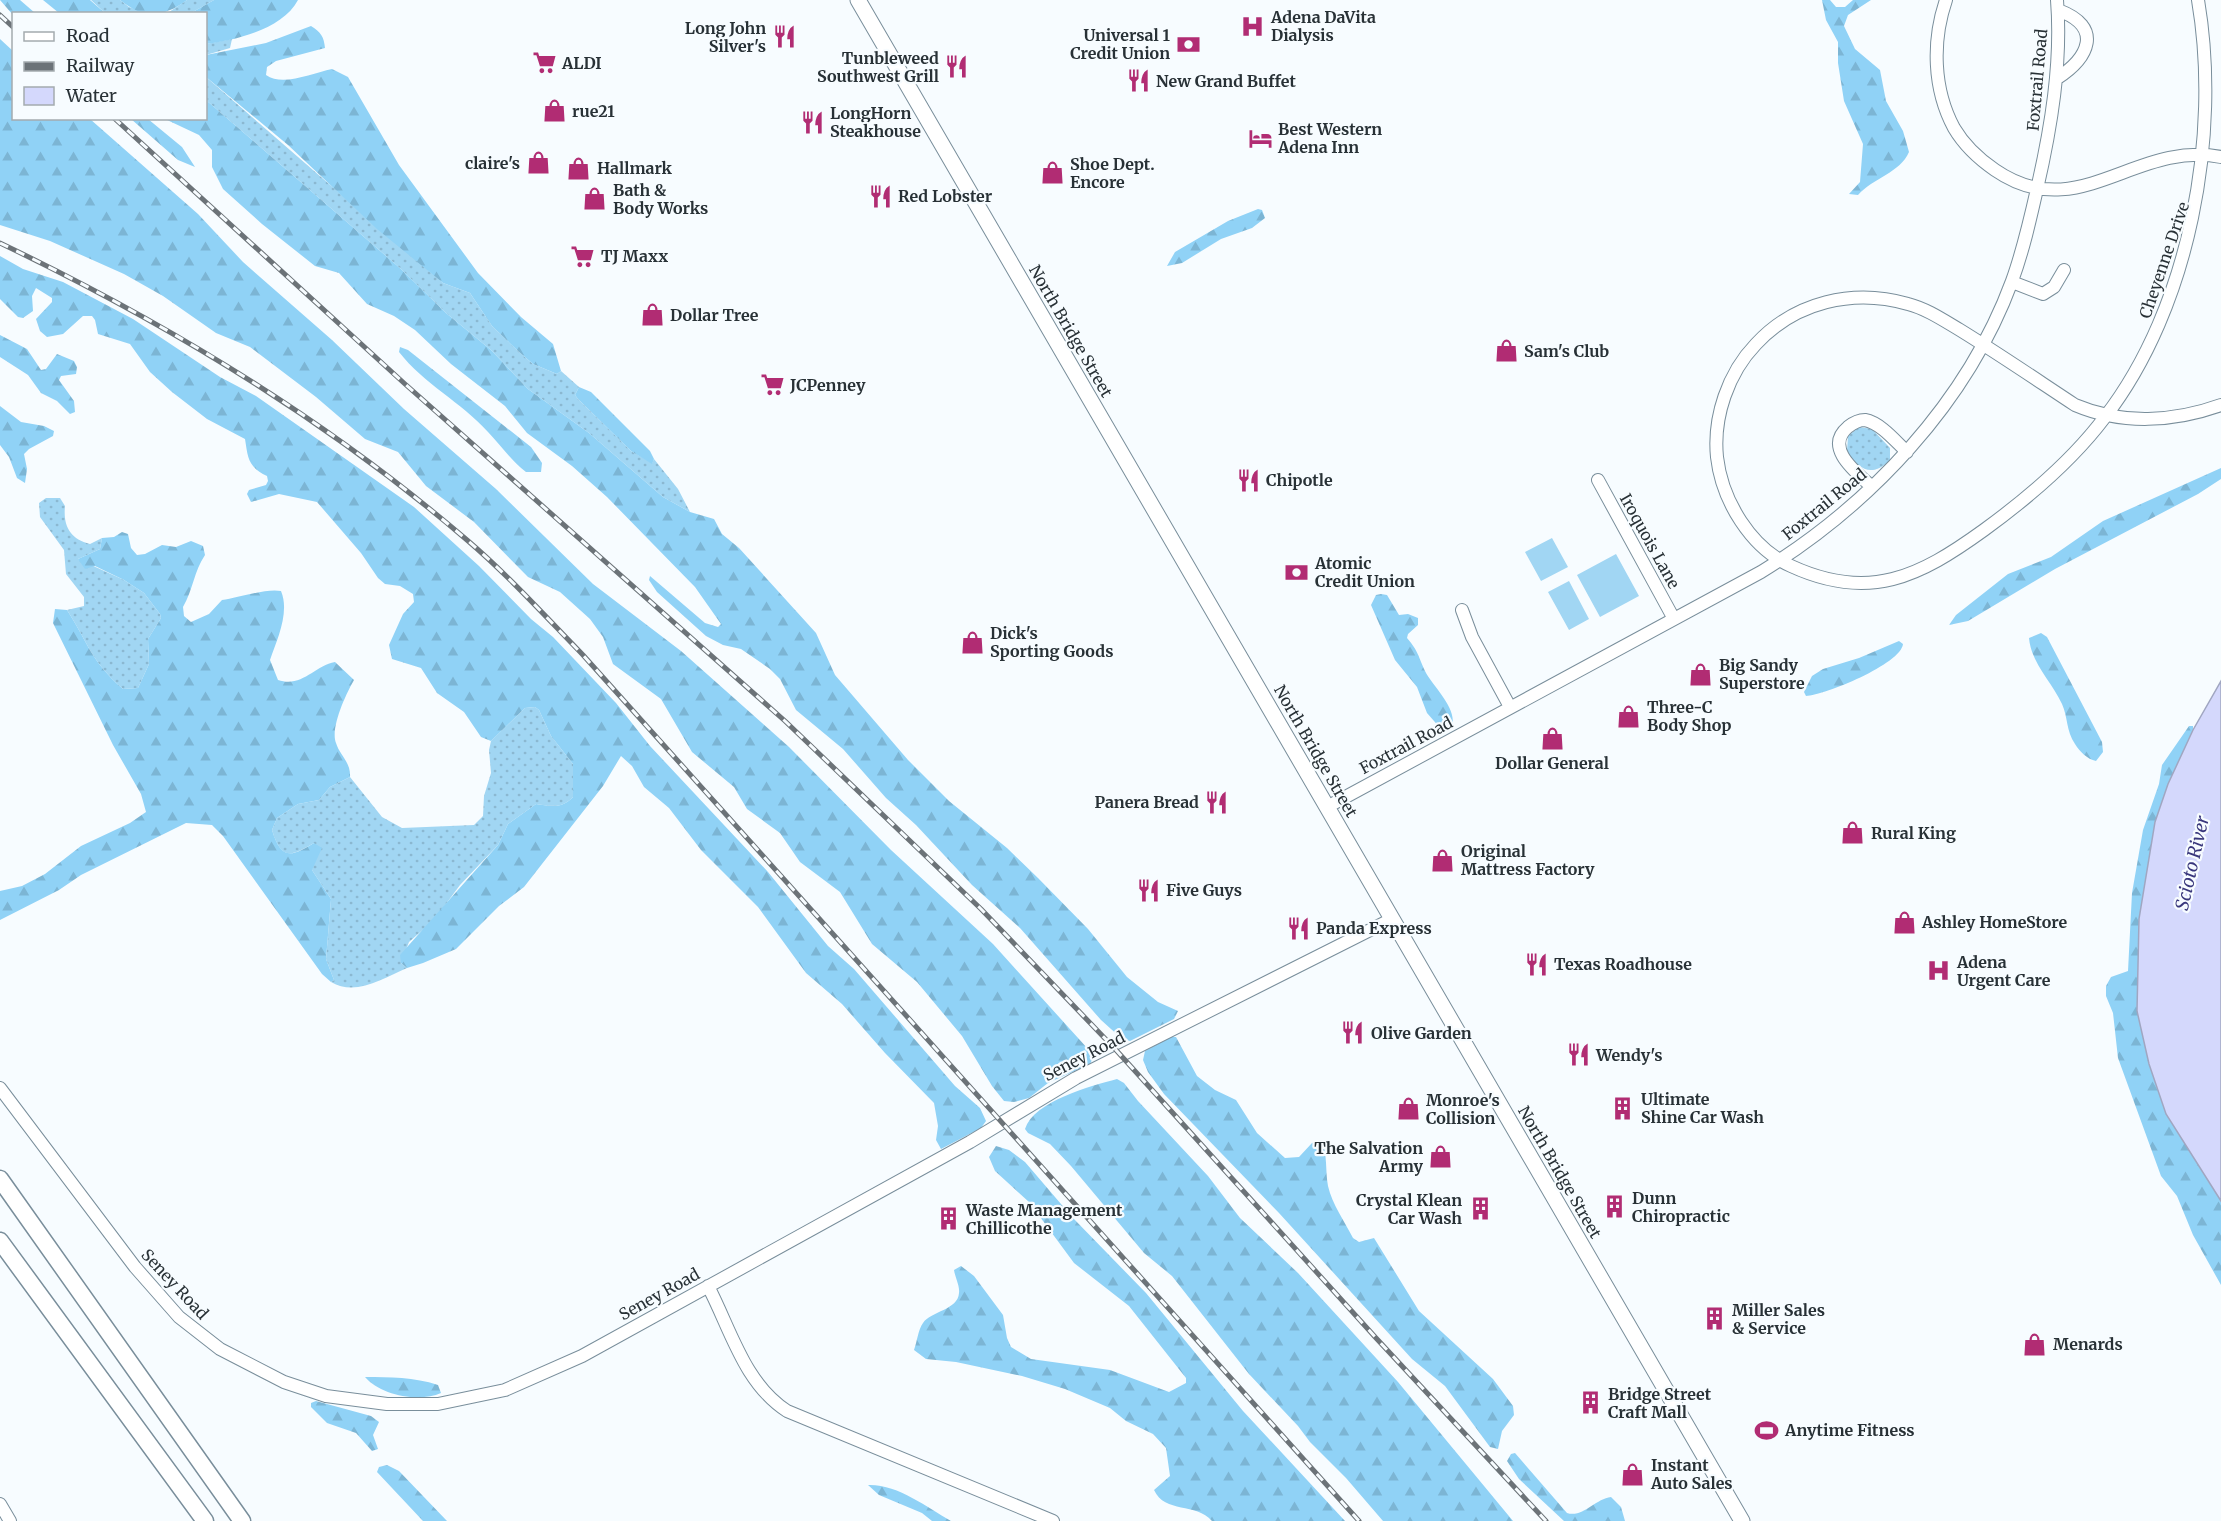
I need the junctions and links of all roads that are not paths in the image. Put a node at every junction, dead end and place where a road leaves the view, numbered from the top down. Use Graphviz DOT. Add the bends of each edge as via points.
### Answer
graph roads {
  1 [pos="858,0"];
  2 [pos="1946,0"];
  3 [pos="2198,0"];
  4 [pos="2058,5"];
  5 [pos="2056,79"];
  6 [pos="2216,156"];
  7 [pos="2037,190"];
  8 [pos="2064,270"];
  9 [pos="2012,282"];
  10 [pos="1982,344"];
  11 [pos="2221,405"];
  12 [pos="2107,415"];
  13 [pos="1906,452"];
  14 [pos="1598,480"];
  15 [pos="1872,487"];
  16 [pos="1779,561"];
  17 [pos="1462,609"];
  18 [pos="1674,619"];
  19 [pos="1510,707"];
  20 [pos="1327,807"];
  21 [pos="1392,919"];
  22 [pos="0,1088"];
  23 [pos="0,1179"];
  24 [pos="0,1241"];
  25 [pos="708,1286"];
  26 [pos="0,1504"];
  27 [pos="10,1521"];
  28 [pos="205,1521"];
  29 [pos="242,1521"];
  30 [pos="1053,1521"];
  31 [pos="1742,1521"];
  1 -- 20 [label="main road, North Bridge Street"];
  2 -- 7 [label="street" via="1936,67 1948,116 1959,136 1987,165 2022,186"];
  3 -- 6 [label="street, Cheyenne Drive" via="2211,63"];
  4 -- 5 [label="street, Foxtrail Road"];
  4 -- 5 [label="street" via="2075,19 2088,47 2078,62"];
  5 -- 7 [label="street, Foxtrail Road"];
  6 -- 7 [label="street" via="2158,160 2079,187 2055,192"];
  6 -- 12 [label="street, Cheyenne Drive" via="2179,277 2156,333"];
  7 -- 9 [label="street, Foxtrail Road"];
  8 -- 9 [label="street" via="2054,287 2043,294"];
  9 -- 10 [label="street, Foxtrail Road"];
  10 -- 12 [label="street" via="2075,405"];
  10 -- 13 [label="street, Foxtrail Road"];
  10 -- 16 [label="street" via="1910,304 1866,297 1846,297 1811,306 1773,328 1757,343 1743,359 1725,395 1718,418 1717,457 1722,481 1741,522"];
  11 -- 12 [label="street" via="2156,420"];
  12 -- 16 [label="street, Cheyenne Drive" via="2062,464 2013,508 1946,557 1909,576 1870,584 1846,583 1821,578"];
  13 -- 15 [label="street, Foxtrail Road"];
  13 -- 15 [label="street" via="1866,420 1845,430 1840,452"];
  14 -- 18 [label="street, Iroquois Lane"];
  15 -- 16 [label="street, Foxtrail Road"];
  16 -- 18 [label="street, Foxtrail Road"];
  17 -- 19 [label="street" via="1472,637"];
  18 -- 19 [label="street, Foxtrail Road"];
  19 -- 20 [label="street, Foxtrail Road"];
  20 -- 21 [label="main road, North Bridge Street"];
  21 -- 25 [label="street, Seney Road" via="1067,1083 970,1142"];
  21 -- 31 [label="main road, North Bridge Street"];
  22 -- 25 [label="street, Seney Road" via="135,1268 179,1317 240,1361 284,1382 326,1395 413,1405 462,1401 505,1390 582,1356"];
  23 -- 29 [label="highway"];
  24 -- 28 [label="highway"];
  25 -- 30 [label="street" via="756,1384 787,1411"];
  26 -- 27 [label="street"];
}
